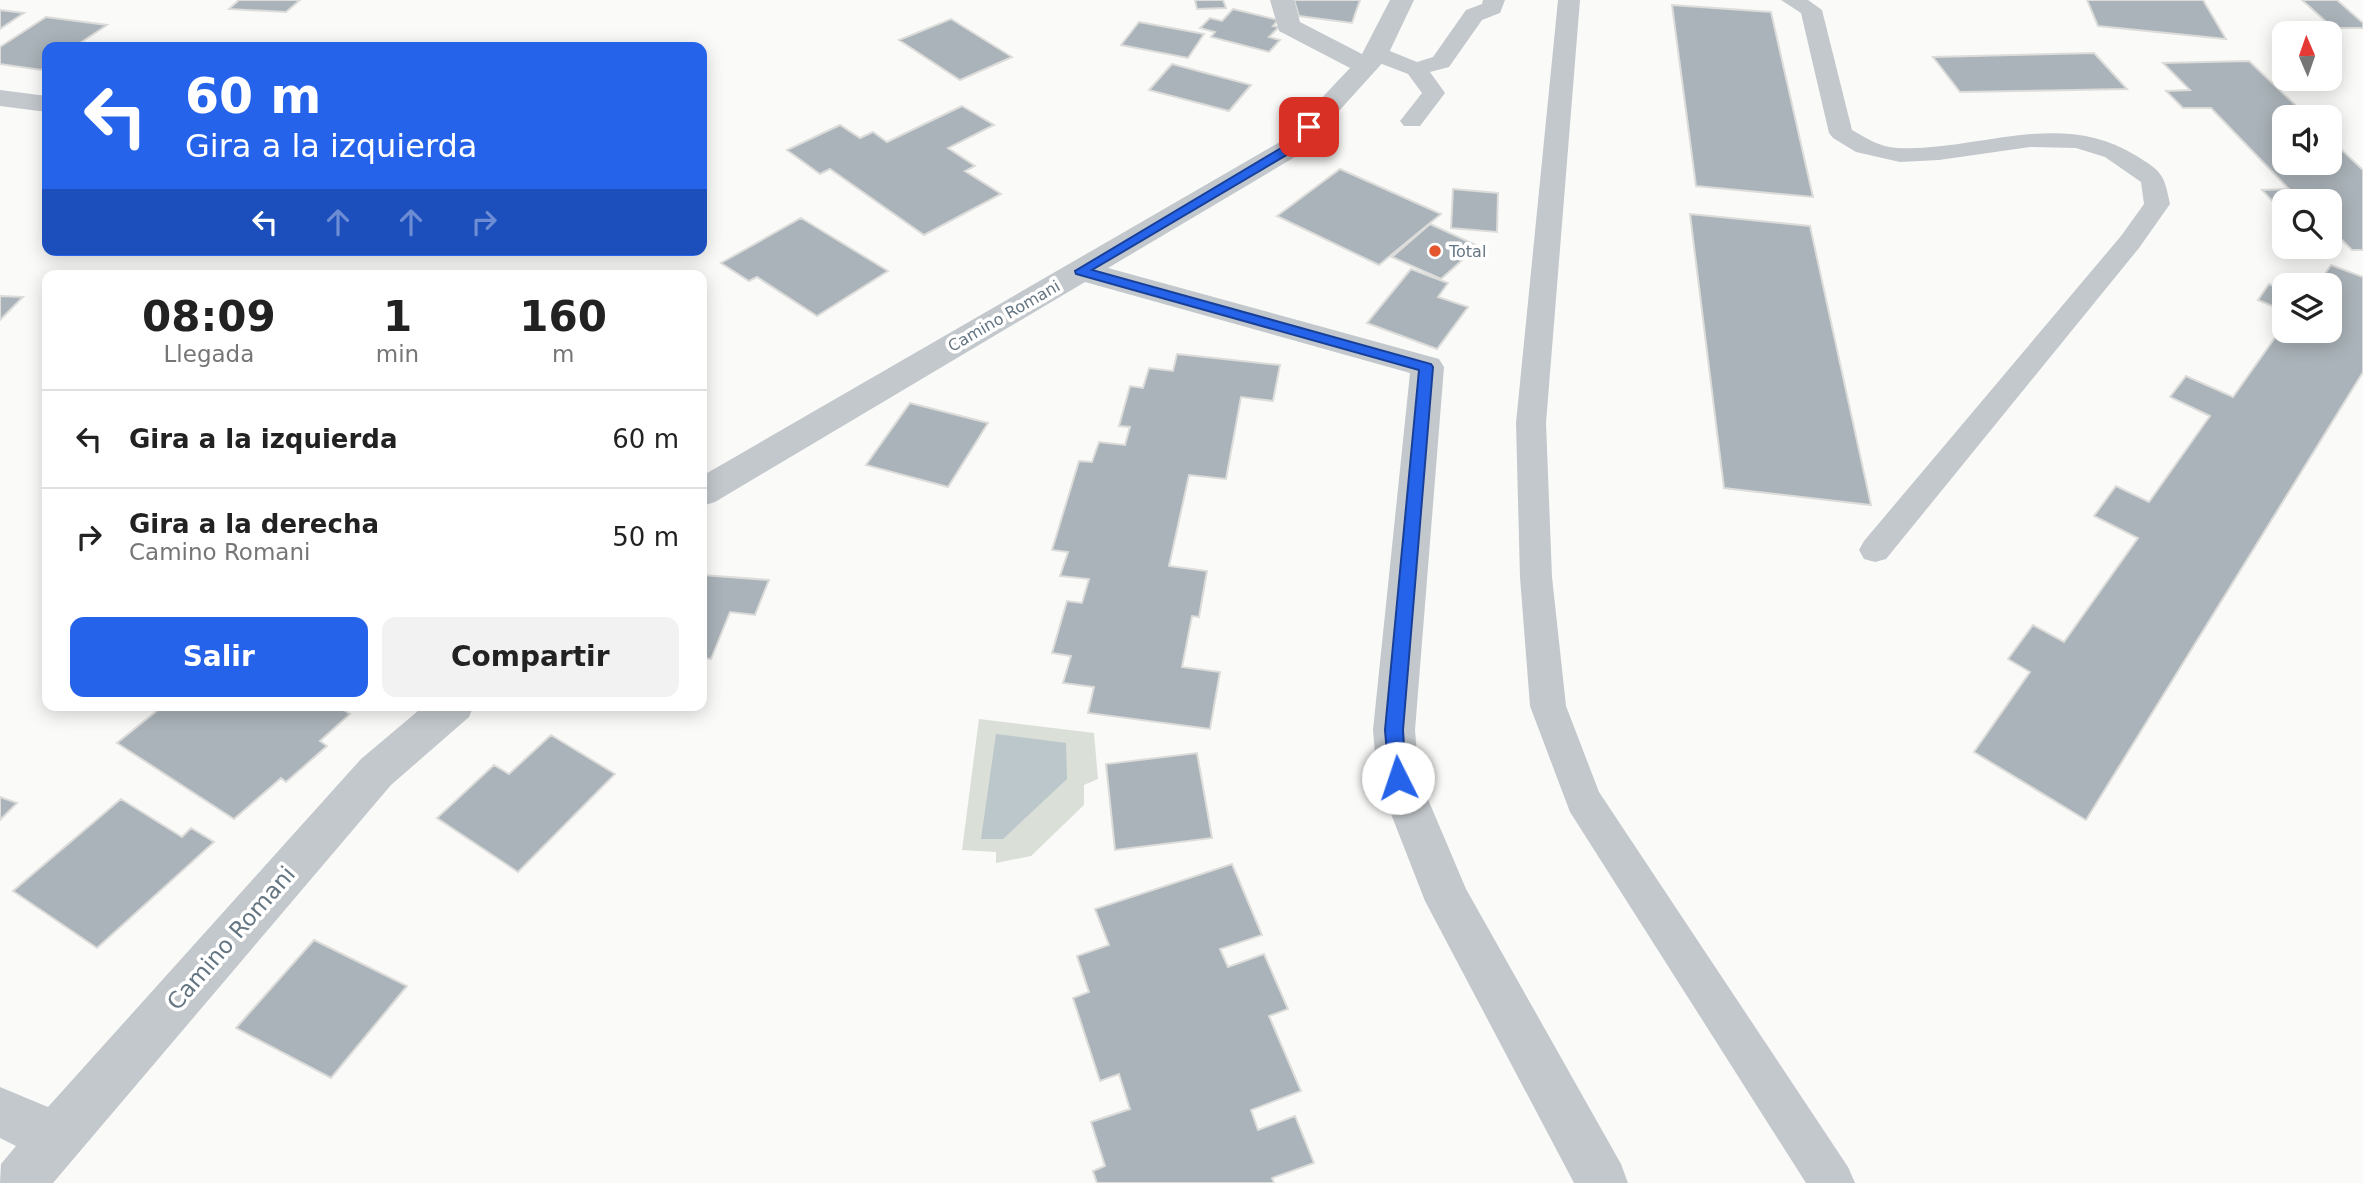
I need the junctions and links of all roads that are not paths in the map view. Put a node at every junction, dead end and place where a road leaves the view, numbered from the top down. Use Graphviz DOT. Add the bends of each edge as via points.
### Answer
graph roads {
  1 [pos="1282,0"];
  2 [pos="1402,0"];
  3 [pos="1494,0"];
  4 [pos="1569,0"];
  5 [pos="1792,0"];
  6 [pos="1468,8"];
  7 [pos="1371,60"];
  8 [pos="1416,69"];
  9 [pos="0,98"];
  10 [pos="42,103"];
  11 [pos="1412,121"];
  12 [pos="1081,271"];
  13 [pos="707,490"];
  14 [pos="1875,550"];
  15 [pos="447,711"];
  16 [pos="0,1112"];
  17 [pos="56,1137"];
  18 [pos="20,1183"];
  19 [pos="1602,1183"];
  20 [pos="1832,1183"];
  1 -- 7 [label="street" via="1288,26 1312,40"];
  2 -- 7 [label="street, Camino Romani"];
  3 -- 6 [label="lane" via="1492,8"];
  4 -- 20 [label="lane" via="1531,424 1536,577 1549,706 1583,800"];
  5 -- 14 [label="lane" via="1811,10 1841,134 1858,144 1890,154 1918,154 2068,139 2125,158 2153,179 2157,204"];
  6 -- 8 [label="lane" via="1441,62"];
  7 -- 8 [label="lane"];
  7 -- 12 [label="street, Camino Romani" via="1290,148"];
  8 -- 11 [label="lane" via="1434,93"];
  9 -- 10 [label="street"];
  12 -- 13 [label="street, Camino Romani"];
  12 -- 19 [label="street" via="1427,367 1394,730 1398,778 1448,901"];
  15 -- 17 [label="street, Camino Romani" via="376,772"];
  16 -- 17 [label="street"];
  17 -- 18 [label="street, Camino Romani"];
}
